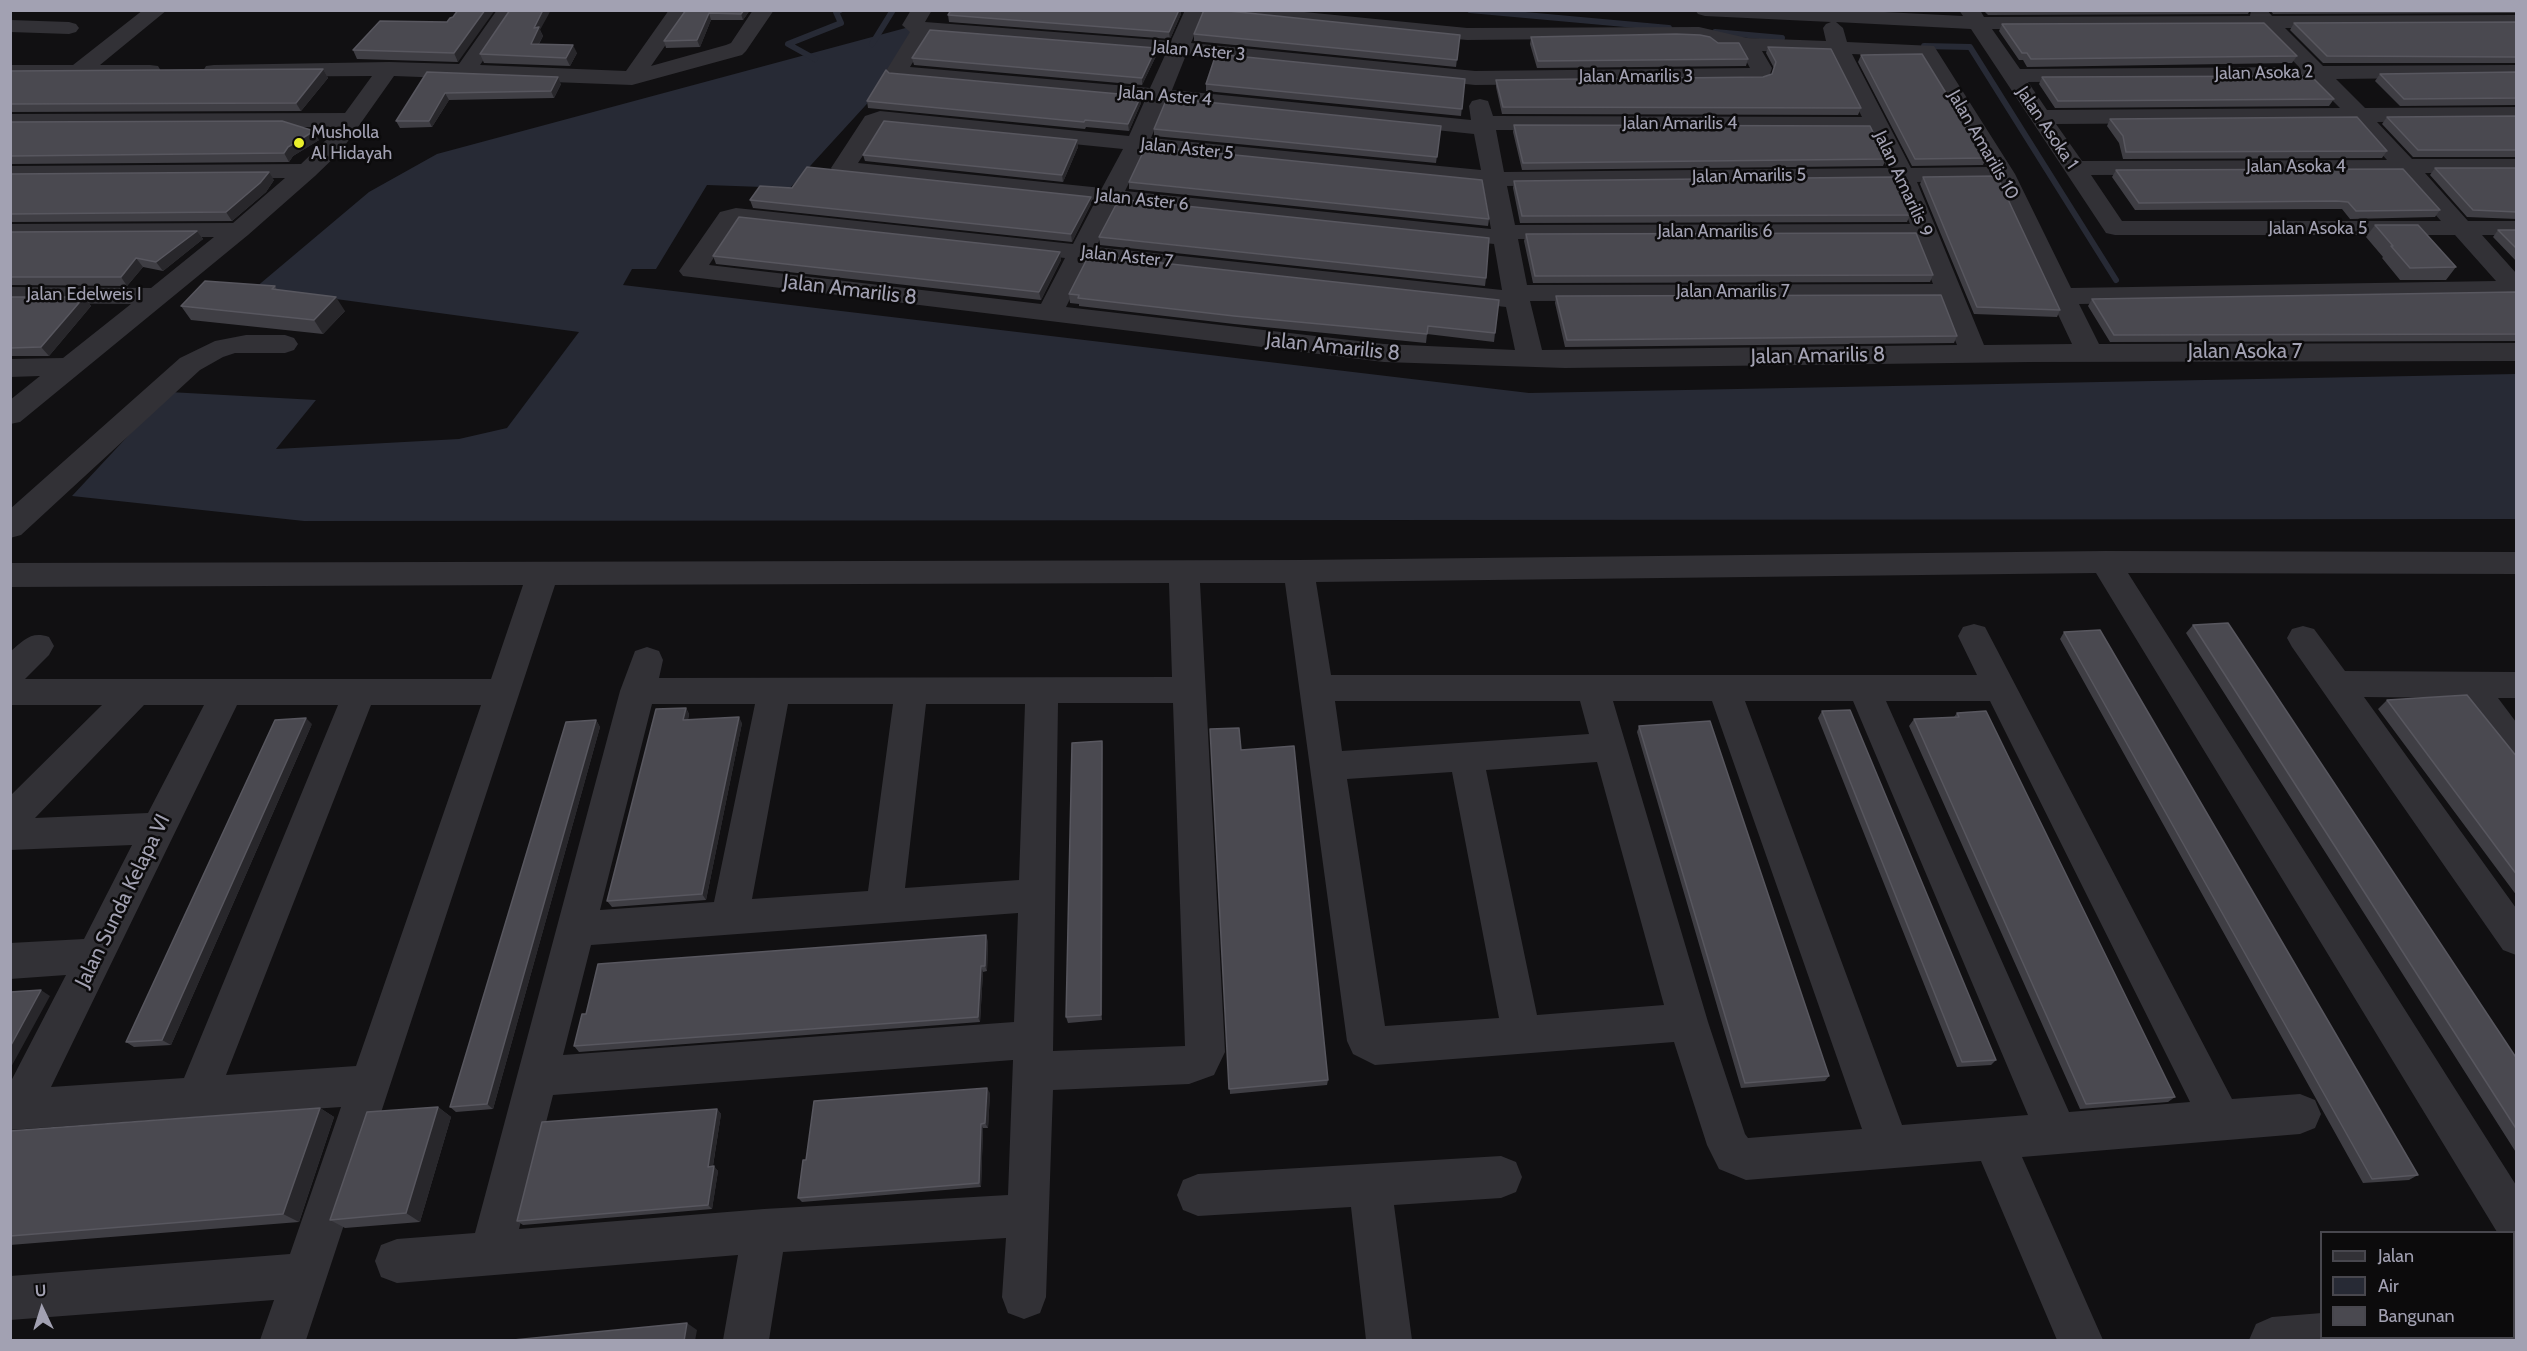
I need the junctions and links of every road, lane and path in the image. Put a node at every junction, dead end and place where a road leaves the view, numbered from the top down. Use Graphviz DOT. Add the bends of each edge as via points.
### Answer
graph roads {
  1 [pos="157,10"];
  2 [pos="508,10"];
  3 [pos="680,10"];
  4 [pos="764,10"];
  5 [pos="1195,10"];
  6 [pos="1213,10"];
  7 [pos="1704,10"];
  8 [pos="1733,12"];
  9 [pos="1828,13"];
  10 [pos="2262,16"];
  11 [pos="1973,17"];
  12 [pos="922,19"];
  13 [pos="2517,21"];
  14 [pos="10,26"];
  15 [pos="69,28"];
  16 [pos="1467,34"];
  17 [pos="1747,44"];
  18 [pos="1180,48"];
  19 [pos="1838,48"];
  20 [pos="388,69"];
  21 [pos="78,70"];
  22 [pos="172,70"];
  23 [pos="196,70"];
  24 [pos="10,71"];
  25 [pos="2517,71"];
  26 [pos="465,72"];
  27 [pos="2319,73"];
  28 [pos="2013,76"];
  29 [pos="632,78"];
  30 [pos="1475,78"];
  31 [pos="1158,95"];
  32 [pos="2358,114"];
  33 [pos="2517,114"];
  34 [pos="2039,117"];
  35 [pos="880,118"];
  36 [pos="353,120"];
  37 [pos="10,121"];
  38 [pos="1876,124"];
  39 [pos="1484,125"];
  40 [pos="1137,144"];
  41 [pos="2406,166"];
  42 [pos="2517,166"];
  43 [pos="2075,168"];
  44 [pos="307,171"];
  45 [pos="10,173"];
  46 [pos="1902,174"];
  47 [pos="2003,174"];
  48 [pos="1495,179"];
  49 [pos="1110,196"];
  50 [pos="2463,228"];
  51 [pos="2517,228"];
  52 [pos="2120,229"];
  53 [pos="239,230"];
  54 [pos="10,231"];
  55 [pos="1925,231"];
  56 [pos="1505,235"];
  57 [pos="1081,252"];
  58 [pos="695,272"];
  59 [pos="2517,288"];
  60 [pos="1950,292"];
  61 [pos="10,295"];
  62 [pos="158,296"];
  63 [pos="2061,296"];
  64 [pos="1516,297"];
  65 [pos="1049,314"];
  66 [pos="285,344"];
  67 [pos="2517,352"];
  68 [pos="2090,353"];
  69 [pos="1974,354"];
  70 [pos="1531,359"];
  71 [pos="69,367"];
  72 [pos="10,368"];
  73 [pos="13,411"];
  74 [pos="10,527"];
  75 [pos="2104,562"];
  76 [pos="2517,563"];
  77 [pos="1184,570"];
  78 [pos="1299,571"];
  79 [pos="543,573"];
  80 [pos="10,575"];
  81 [pos="1974,636"];
  82 [pos="2303,638"];
  83 [pos="38,646"];
  84 [pos="10,673"];
  85 [pos="2335,684"];
  86 [pos="2469,685"];
  87 [pos="2517,685"];
  88 [pos="1315,688"];
  89 [pos="1593,688"];
  90 [pos="1724,688"];
  91 [pos="1864,688"];
  92 [pos="2001,688"];
  93 [pos="911,690"];
  94 [pos="1042,690"];
  95 [pos="1189,690"];
  96 [pos="774,691"];
  97 [pos="10,692"];
  98 [pos="136,692"];
  99 [pos="227,692"];
  100 [pos="360,692"];
  101 [pos="503,692"];
  102 [pos="1610,747"];
  103 [pos="2517,747"];
  104 [pos="1466,756"];
  105 [pos="1326,766"];
  106 [pos="10,820"];
  107 [pos="159,828"];
  108 [pos="10,835"];
  109 [pos="1037,895"];
  110 [pos="884,908"];
  111 [pos="730,918"];
  112 [pos="575,929"];
  113 [pos="2514,931"];
  114 [pos="95,956"];
  115 [pos="10,961"];
  116 [pos="1688,1022"];
  117 [pos="1522,1035"];
  118 [pos="1034,1055"];
  119 [pos="537,1077"];
  120 [pos="370,1085"];
  121 [pos="196,1097"];
  122 [pos="15,1109"];
  123 [pos="2300,1114"];
  124 [pos="2221,1120"];
  125 [pos="2057,1134"];
  126 [pos="1993,1139"];
  127 [pos="1889,1147"];
  128 [pos="1501,1178"];
  129 [pos="1370,1184"];
  130 [pos="1198,1195"];
  131 [pos="1029,1215"];
  132 [pos="2517,1224"];
  133 [pos="764,1231"];
  134 [pos="491,1254"];
  135 [pos="398,1261"];
  136 [pos="306,1275"];
  137 [pos="1024,1297"];
  138 [pos="10,1298"];
  139 [pos="2320,1336"];
  140 [pos="283,1341"];
  141 [pos="746,1341"];
  142 [pos="1389,1341"];
  143 [pos="2080,1341"];
  144 [pos="2272,1341"];
  1 -- 21 [label="street"];
  2 -- 26 [label="street"];
  3 -- 29 [label="street"];
  4 -- 29 [label="street" via="734,50"];
  5 -- 18 [label="street"];
  6 -- 16 [label="street"];
  7 -- 8 [label="street"];
  8 -- 9 [label="street"];
  9 -- 11 [label="street"];
  9 -- 19 [label="street, Jalan Amarilis 9"];
  10 -- 11 [label="street"];
  10 -- 13 [label="street"];
  10 -- 27 [label="street"];
  11 -- 28 [label="street, Jalan Asoka 1"];
  12 -- 18 [label="street, Jalan Aster 3"];
  12 -- 31 [label="street, Jalan Aster 4" via="899,73"];
  14 -- 15 [label="street"];
  16 -- 17 [label="street" via="1674,32 1699,33"];
  16 -- 30 [label="street"];
  17 -- 19 [label="street"];
  17 -- 30 [label="street, Jalan Amarilis 3" via="1761,68 1760,75"];
  18 -- 30 [label="street, Jalan Aster 3"];
  18 -- 31 [label="street"];
  19 -- 38 [label="street, Jalan Amarilis 9"];
  19 -- 47 [label="street, Jalan Amarilis 10" via="1926,51"];
  20 -- 23 [label="street"];
  20 -- 26 [label="street"];
  20 -- 36 [label="street"];
  21 -- 22 [label="street"];
  21 -- 24 [label="street"];
  25 -- 27 [label="street, Jalan Asoka 2"];
  26 -- 29 [label="street"];
  27 -- 28 [label="street, Jalan Asoka 2"];
  27 -- 32 [label="street"];
  28 -- 34 [label="street, Jalan Asoka 1"];
  30 -- 39 [label="street"];
  31 -- 39 [label="street, Jalan Aster 4"];
  31 -- 40 [label="street"];
  32 -- 33 [label="street"];
  32 -- 34 [label="street"];
  32 -- 41 [label="street"];
  34 -- 43 [label="street, Jalan Asoka 1"];
  35 -- 40 [label="street, Jalan Aster 5"];
  35 -- 49 [label="street, Jalan Aster 6" via="873,121 843,168"];
  36 -- 37 [label="street"];
  36 -- 44 [label="street"];
  38 -- 39 [label="street, Jalan Amarilis 4"];
  38 -- 46 [label="street, Jalan Amarilis 9"];
  39 -- 48 [label="street"];
  40 -- 48 [label="street, Jalan Aster 5"];
  40 -- 49 [label="street"];
  41 -- 42 [label="street, Jalan Asoka 4"];
  41 -- 43 [label="street, Jalan Asoka 4"];
  41 -- 50 [label="street"];
  43 -- 52 [label="street, Jalan Asoka 1" via="2113,226"];
  44 -- 45 [label="street"];
  44 -- 53 [label="street"];
  46 -- 47 [label="street, Jalan Amarilis 5"];
  46 -- 48 [label="street, Jalan Amarilis 5"];
  46 -- 55 [label="street, Jalan Amarilis 9"];
  47 -- 63 [label="street, Jalan Amarilis 10"];
  48 -- 56 [label="street"];
  49 -- 56 [label="street, Jalan Aster 6"];
  49 -- 57 [label="street"];
  50 -- 51 [label="street, Jalan Asoka 5"];
  50 -- 52 [label="street, Jalan Asoka 5"];
  50 -- 59 [label="street"];
  53 -- 54 [label="street"];
  53 -- 62 [label="street"];
  55 -- 56 [label="street, Jalan Amarilis 6"];
  55 -- 60 [label="street, Jalan Amarilis 9"];
  56 -- 64 [label="street"];
  57 -- 58 [label="street, Jalan Aster 7" via="736,215 729,217 693,269"];
  57 -- 64 [label="street, Jalan Aster 7"];
  57 -- 65 [label="street"];
  58 -- 65 [label="street, Jalan Amarilis 8"];
  59 -- 63 [label="street"];
  60 -- 64 [label="street, Jalan Amarilis 7"];
  60 -- 69 [label="street, Jalan Amarilis 9"];
  61 -- 62 [label="street, Jalan Edelweis I"];
  62 -- 71 [label="street"];
  63 -- 68 [label="street, Jalan Amarilis 10"];
  64 -- 70 [label="street"];
  65 -- 70 [label="street, Jalan Amarilis 8" via="1384,353"];
  66 -- 74 [label="street" via="226,345 190,364"];
  67 -- 68 [label="street, Jalan Asoka 7"];
  68 -- 69 [label="street, Jalan Asoka 7"];
  69 -- 70 [label="street, Jalan Amarilis 8"];
  71 -- 72 [label="street"];
  71 -- 73 [label="street"];
  75 -- 76 [label="street"];
  75 -- 78 [label="street"];
  75 -- 132 [label="street"];
  77 -- 78 [label="street"];
  77 -- 79 [label="street"];
  77 -- 95 [label="street"];
  78 -- 88 [label="street"];
  79 -- 80 [label="street"];
  79 -- 101 [label="street"];
  81 -- 92 [label="street"];
  82 -- 85 [label="street"];
  83 -- 84 [label="street"];
  85 -- 86 [label="street"];
  85 -- 113 [label="street"];
  86 -- 87 [label="street"];
  86 -- 103 [label="street"];
  88 -- 89 [label="street"];
  88 -- 105 [label="street"];
  89 -- 90 [label="street"];
  89 -- 102 [label="street"];
  90 -- 91 [label="street"];
  90 -- 127 [label="street"];
  91 -- 92 [label="street"];
  91 -- 125 [label="street"];
  92 -- 124 [label="street"];
  93 -- 94 [label="street"];
  93 -- 96 [label="street"];
  93 -- 110 [label="street"];
  94 -- 95 [label="street"];
  94 -- 109 [label="street"];
  95 -- 118 [label="street" via="1204,1052 1200,1061 1189,1065"];
  96 -- 111 [label="street"];
  96 -- 112 [label="street" via="642,676"];
  97 -- 98 [label="street"];
  98 -- 99 [label="street"];
  98 -- 106 [label="street"];
  99 -- 100 [label="street"];
  99 -- 107 [label="street, Jalan Sunda Kelapa VI"];
  100 -- 101 [label="street"];
  100 -- 121 [label="street"];
  101 -- 120 [label="street"];
  102 -- 104 [label="street"];
  102 -- 116 [label="street"];
  104 -- 105 [label="street"];
  104 -- 117 [label="street"];
  105 -- 117 [label="street" via="1367,1041 1375,1047"];
  107 -- 108 [label="street"];
  107 -- 114 [label="street, Jalan Sunda Kelapa VI"];
  109 -- 110 [label="street"];
  109 -- 118 [label="street"];
  110 -- 111 [label="street"];
  111 -- 112 [label="street"];
  112 -- 119 [label="street"];
  114 -- 115 [label="street"];
  114 -- 122 [label="street, Jalan Sunda Kelapa VI"];
  116 -- 117 [label="street"];
  116 -- 127 [label="street" via="1734,1154 1746,1159"];
  118 -- 119 [label="street"];
  118 -- 131 [label="street"];
  119 -- 134 [label="street"];
  120 -- 121 [label="street"];
  120 -- 136 [label="street"];
  121 -- 122 [label="street"];
  123 -- 124 [label="street"];
  124 -- 125 [label="street"];
  125 -- 126 [label="street"];
  126 -- 127 [label="street"];
  126 -- 143 [label="street"];
  128 -- 129 [label="street"];
  129 -- 130 [label="street"];
  129 -- 142 [label="street"];
  131 -- 133 [label="street"];
  131 -- 137 [label="street"];
  133 -- 134 [label="street"];
  133 -- 141 [label="street"];
  134 -- 135 [label="street"];
  136 -- 138 [label="street"];
  136 -- 140 [label="street"];
  139 -- 144 [label="street"];
}
